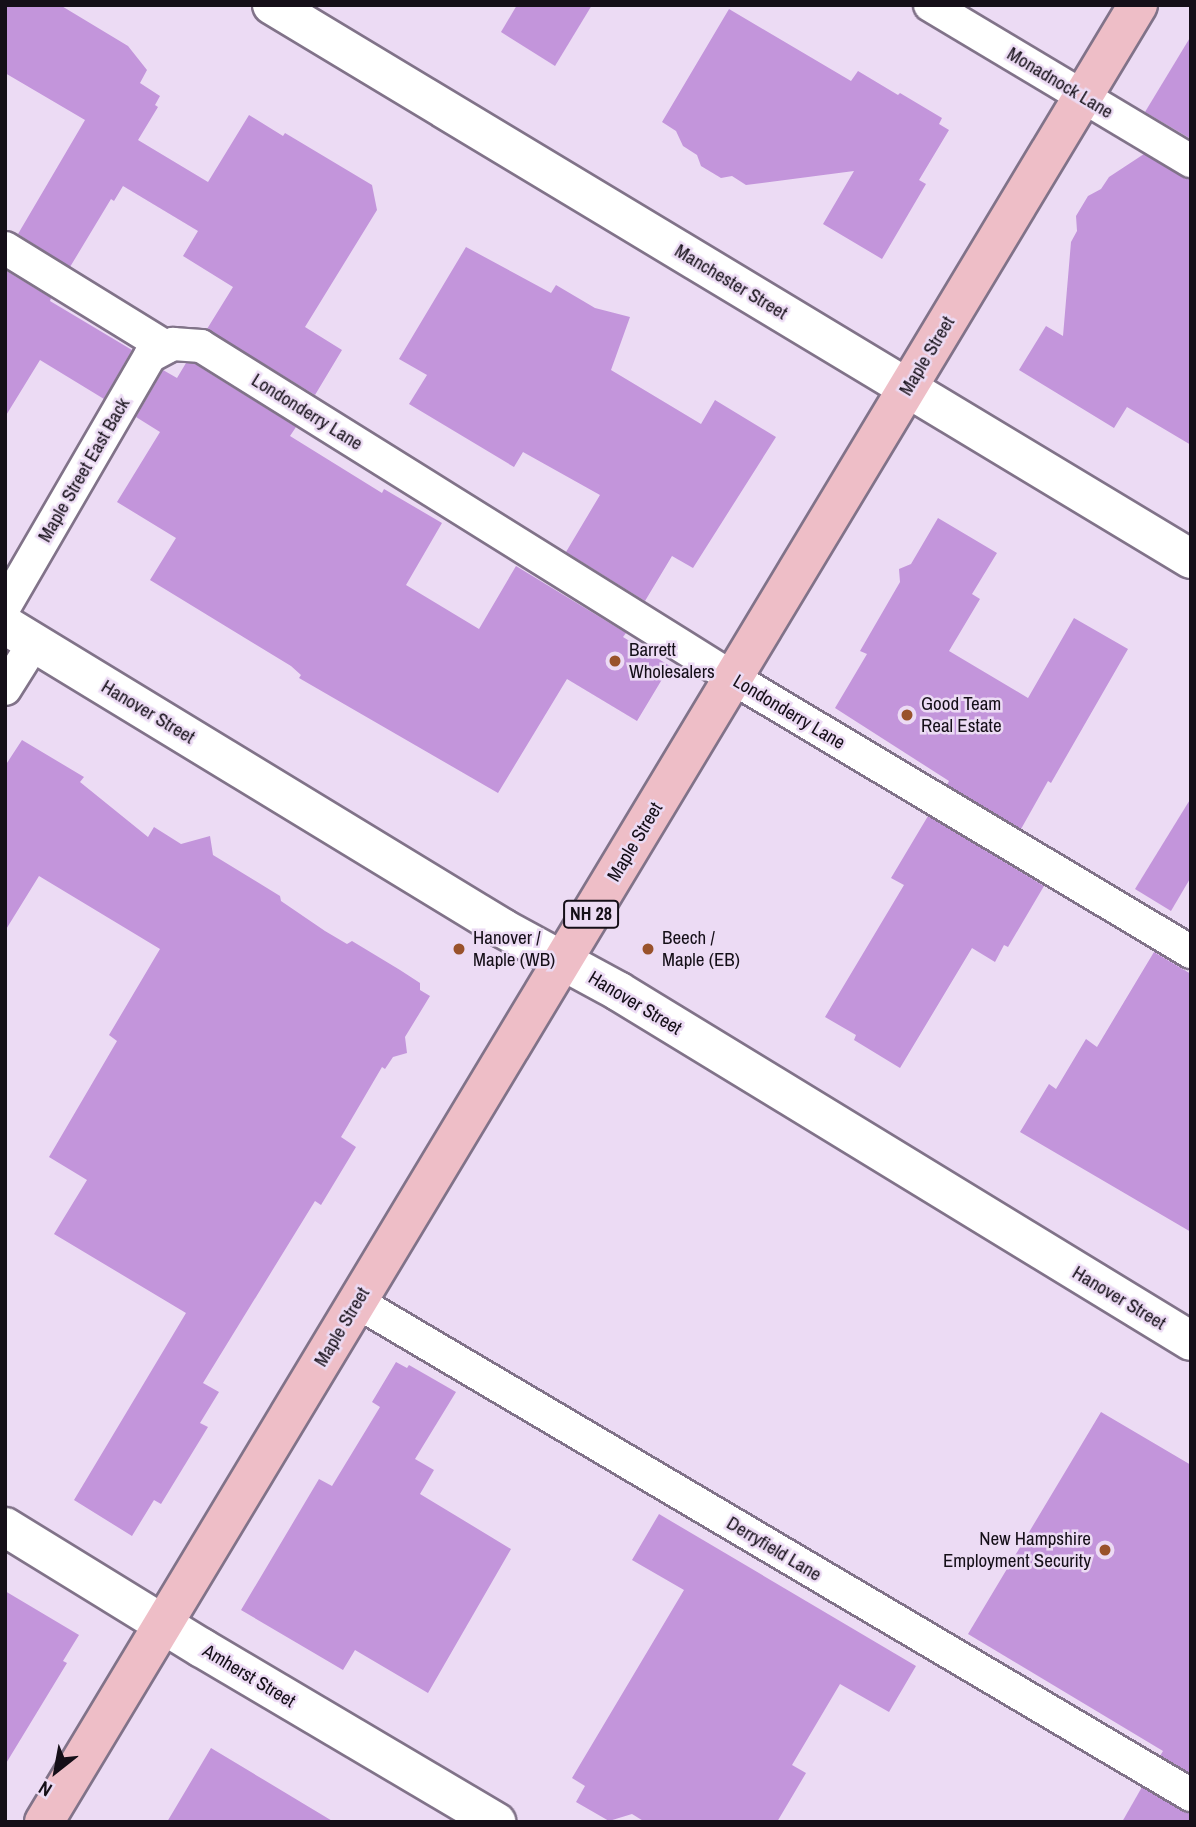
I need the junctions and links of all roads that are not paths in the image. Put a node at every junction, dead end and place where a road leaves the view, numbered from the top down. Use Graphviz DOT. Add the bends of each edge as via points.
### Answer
graph roads {
  1 [pos="272,5"];
  2 [pos="930,5"];
  3 [pos="1138,5"];
  4 [pos="1083,96"];
  5 [pos="1191,161"];
  6 [pos="5,248"];
  7 [pos="170,345"];
  8 [pos="908,388"];
  9 [pos="1191,559"];
  10 [pos="5,606"];
  11 [pos="20,634"];
  12 [pos="733,678"];
  13 [pos="5,689"];
  14 [pos="1191,952"];
  15 [pos="562,960"];
  16 [pos="357,1302"];
  17 [pos="1191,1341"];
  18 [pos="5,1527"];
  19 [pos="164,1624"];
  20 [pos="1191,1795"];
  21 [pos="44,1822"];
  22 [pos="496,1822"];
  1 -- 8 [label="street, Manchester Street"];
  2 -- 4 [label="lane, Monadnock Lane"];
  3 -- 4 [label="main road, Maple Street / NH 28"];
  4 -- 5 [label="lane, Monadnock Lane"];
  4 -- 8 [label="main road, Maple Street / NH 28"];
  6 -- 7 [label="lane"];
  7 -- 10 [label="lane, Maple Street East Back" via="150,356"];
  7 -- 12 [label="lane, Londonderry Lane" via="201,346"];
  8 -- 9 [label="street, Manchester Street"];
  8 -- 12 [label="main road, Maple Street / NH 28"];
  11 -- 13 [label="lane"];
  11 -- 15 [label="street, Hanover Street" via="480,915"];
  12 -- 14 [label="lane, Londonderry Lane"];
  12 -- 15 [label="main road, Maple Street / NH 28"];
  15 -- 16 [label="main road, Maple Street / NH 28"];
  15 -- 17 [label="street, Hanover Street"];
  16 -- 19 [label="main road, Maple Street / NH 28"];
  16 -- 20 [label="lane, Derryfield Lane"];
  18 -- 19 [label="street, Amherst Street"];
  19 -- 21 [label="main road, Maple Street / NH 28"];
  19 -- 22 [label="street, Amherst Street"];
}
